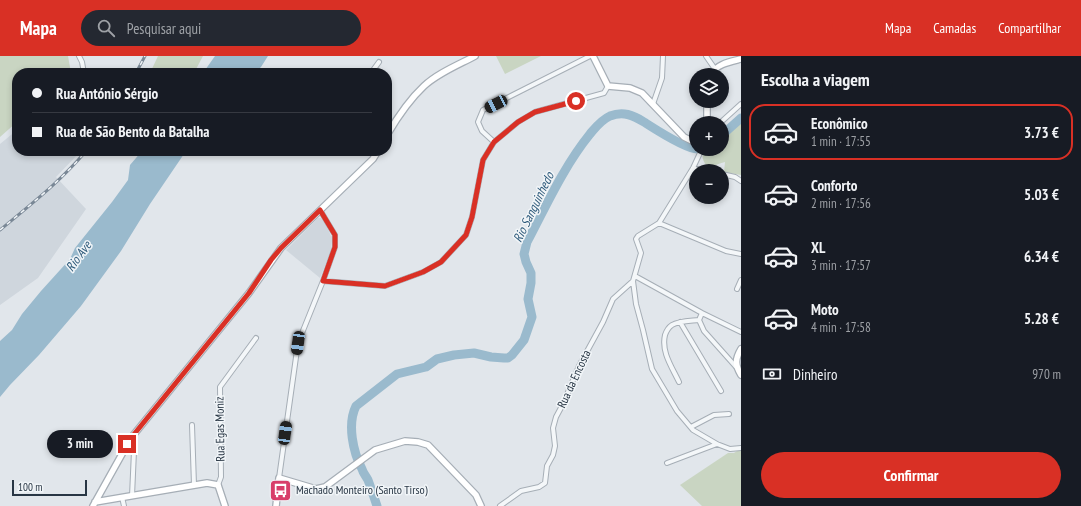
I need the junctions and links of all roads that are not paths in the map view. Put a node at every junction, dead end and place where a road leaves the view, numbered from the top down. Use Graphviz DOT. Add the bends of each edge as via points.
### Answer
graph roads {
  1 [pos="79,56"];
  2 [pos="475,56"];
  3 [pos="590,56"];
  4 [pos="593,56"];
  5 [pos="663,56"];
  6 [pos="706,56"];
  7 [pos="741,59"];
  8 [pos="379,62"];
  9 [pos="83,68"];
  10 [pos="375,68"];
  11 [pos="714,68"];
  12 [pos="717,68"];
  13 [pos="608,86"];
  14 [pos="653,104"];
  15 [pos="741,104"];
  16 [pos="728,116"];
  17 [pos="393,126"];
  18 [pos="689,140"];
  19 [pos="494,142"];
  20 [pos="375,156"];
  21 [pos="689,174"];
  22 [pos="729,176"];
  23 [pos="741,181"];
  24 [pos="320,210"];
  25 [pos="659,223"];
  26 [pos="741,254"];
  27 [pos="635,276"];
  28 [pos="741,280"];
  29 [pos="323,281"];
  30 [pos="633,281"];
  31 [pos="737,289"];
  32 [pos="702,313"];
  33 [pos="699,320"];
  34 [pos="680,322"];
  35 [pos="741,332"];
  36 [pos="256,338"];
  37 [pos="741,349"];
  38 [pos="737,368"];
  39 [pos="741,375"];
  40 [pos="679,382"];
  41 [pos="721,391"];
  42 [pos="729,414"];
  43 [pos="192,425"];
  44 [pos="691,427"];
  45 [pos="127,444"];
  46 [pos="717,444"];
  47 [pos="741,448"];
  48 [pos="667,463"];
  49 [pos="279,478"];
  50 [pos="194,485"];
  51 [pos="218,485"];
  52 [pos="132,496"];
  53 [pos="122,498"];
  54 [pos="94,504"];
  55 [pos="124,506"];
  56 [pos="225,506"];
  57 [pos="276,506"];
  58 [pos="481,506"];
  59 [pos="500,506"];
  1 -- 9 [label="street"];
  2 -- 17 [label="street" via="424,86 411,99"];
  3 -- 19 [label="street" via="483,110 478,122 482,131"];
  4 -- 13 [label="street"];
  5 -- 14 [label="street" via="662,78"];
  6 -- 11 [label="street"];
  7 -- 12 [label="street"];
  8 -- 10 [label="street"];
  13 -- 14 [label="street" via="636,90"];
  13 -- 19 [label="street" via="604,93 535,112"];
  14 -- 18 [label="street"];
  15 -- 16 [label="street"];
  19 -- 29 [label="street" via="483,160 466,235 441,262 423,272 385,286"];
  20 -- 24 [label="street"];
  21 -- 25 [label="street"];
  22 -- 23 [label="street"];
  24 -- 29 [label="street" via="335,235 335,247"];
  24 -- 45 [label="street" via="271,260 249,293"];
  25 -- 26 [label="street" via="726,251"];
  25 -- 27 [label="street, Rua da Encosta" via="636,239 641,253"];
  27 -- 30 [label="street, Rua da Encosta"];
  27 -- 32 [label="street"];
  28 -- 31 [label="street"];
  29 -- 49 [label="street" via="298,343"];
  30 -- 44 [label="street" via="652,369 677,412"];
  30 -- 59 [label="street, Rua da Encosta" via="613,299 556,417 556,446 547,466 545,483 521,491"];
  32 -- 33 [label="street"];
  32 -- 35 [label="street"];
  33 -- 34 [label="street"];
  33 -- 38 [label="street" via="704,331"];
  34 -- 40 [label="street" via="671,325 664,342 667,357"];
  34 -- 41 [label="street"];
  36 -- 51 [label="street, Rua Egas Moniz" via="220,387 221,477"];
  37 -- 38 [label="street" via="736,361"];
  38 -- 39 [label="street"];
  42 -- 44 [label="street" via="714,415"];
  43 -- 50 [label="street"];
  44 -- 46 [label="street"];
  45 -- 52 [label="street" via="134,451"];
  45 -- 54 [label="street"];
  46 -- 47 [label="street" via="730,449"];
  46 -- 48 [label="street"];
  49 -- 57 [label="street"];
  49 -- 58 [label="street" via="316,489 325,487 374,450 405,441 418,442 428,445 476,495"];
  50 -- 51 [label="street" via="207,482"];
  50 -- 52 [label="street"];
  51 -- 56 [label="street, Rua Egas Moniz"];
  52 -- 53 [label="street"];
  53 -- 54 [label="street"];
  53 -- 55 [label="street"];
}
